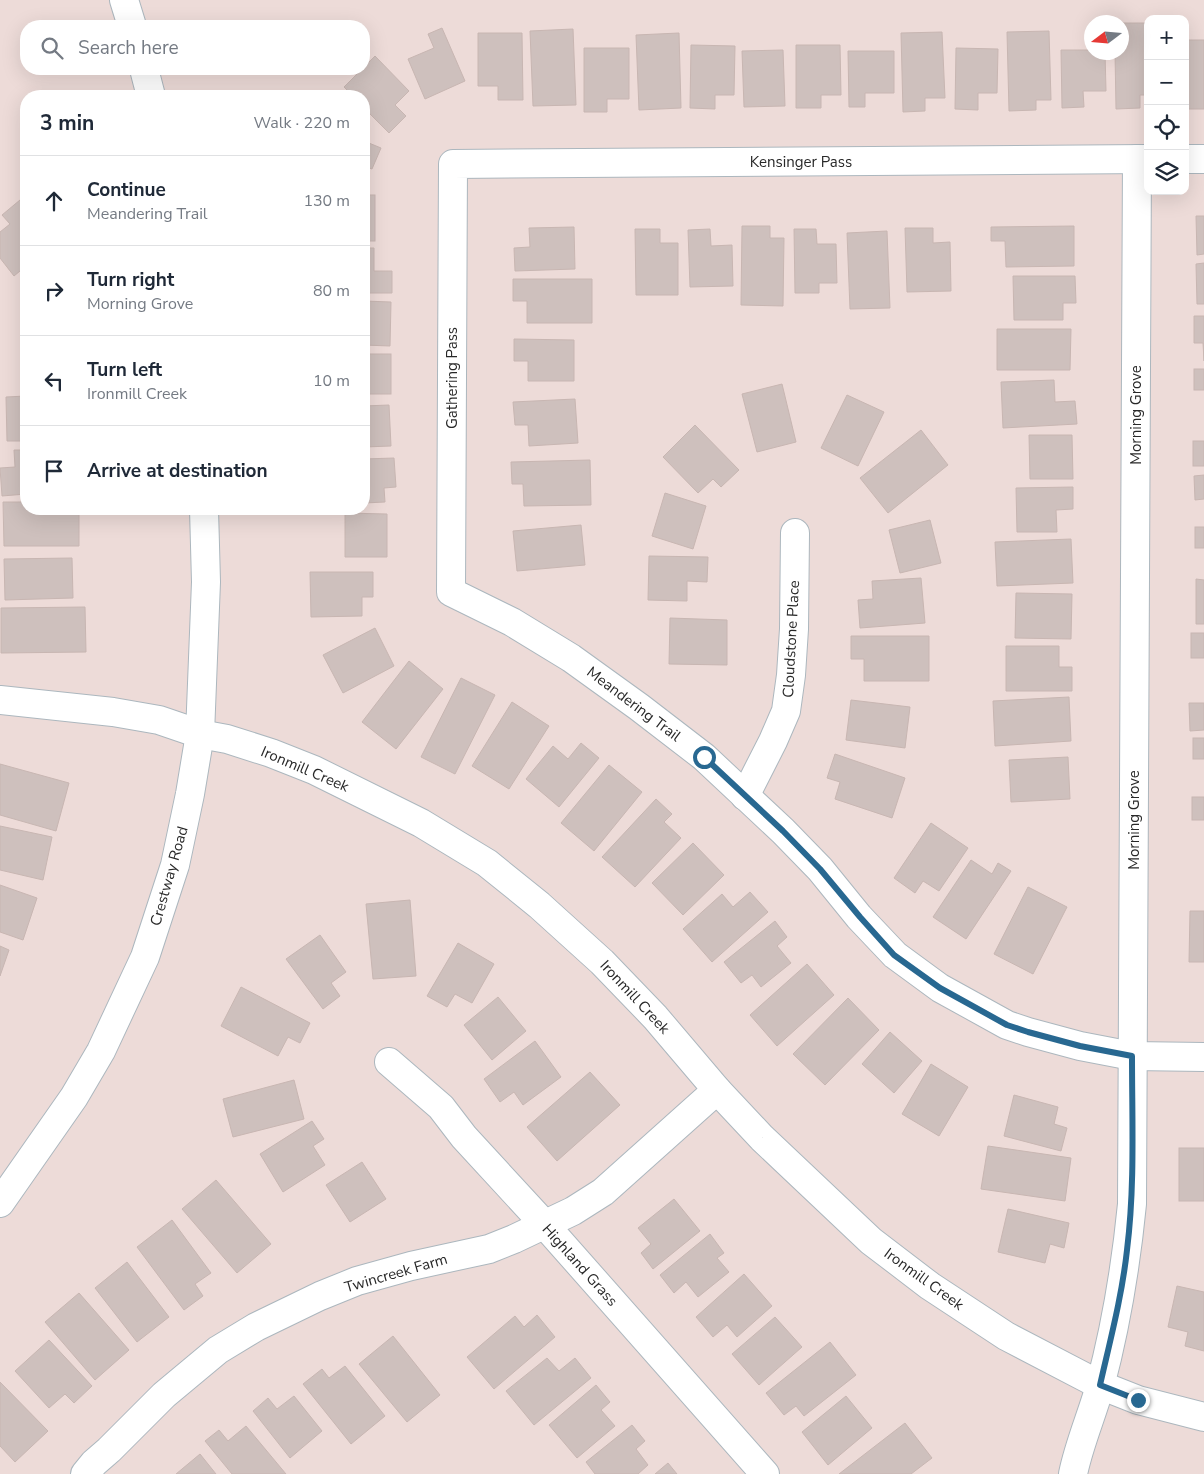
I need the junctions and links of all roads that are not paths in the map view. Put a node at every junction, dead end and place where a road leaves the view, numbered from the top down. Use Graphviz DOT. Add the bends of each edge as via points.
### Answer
graph roads {
  1 [pos="124,0"];
  2 [pos="130,20"];
  3 [pos="146,75"];
  4 [pos="149,90"];
  5 [pos="1142,159"];
  6 [pos="1189,159"];
  7 [pos="1204,159"];
  8 [pos="453,164"];
  9 [pos="204,515"];
  10 [pos="795,533"];
  11 [pos="451,592"];
  12 [pos="0,700"];
  13 [pos="200,734"];
  14 [pos="745,796"];
  15 [pos="1132,1056"];
  16 [pos="1204,1057"];
  17 [pos="389,1062"];
  18 [pos="717,1090"];
  19 [pos="0,1203"];
  20 [pos="545,1225"];
  21 [pos="1100,1385"];
  22 [pos="1204,1417"];
  23 [pos="85,1474"];
  24 [pos="765,1474"];
  25 [pos="1073,1474"];
  1 -- 2 [label="street"];
  3 -- 4 [label="street"];
  5 -- 8 [label="street, Kensinger Pass"];
  5 -- 15 [label="street, Morning Grove"];
  6 -- 7 [label="street"];
  8 -- 11 [label="street, Gathering Pass"];
  9 -- 13 [label="street, Crestway Road" via="206,591"];
  10 -- 14 [label="street, Cloudstone Place" via="794,629 786,711"];
  11 -- 14 [label="street, Meandering Trail" via="512,622 571,658 704,757"];
  12 -- 13 [label="street, Ironmill Creek" via="113,712 159,720"];
  13 -- 18 [label="street, Ironmill Creek" via="227,739 314,770 421,823 486,863 602,962 655,1017"];
  13 -- 19 [label="street, Crestway Road" via="175,865 145,957 101,1051 74,1097"];
  14 -- 15 [label="street, Meandering Trail" via="820,869 894,955 940,988 1007,1025 1080,1046"];
  15 -- 16 [label="street, Meandering Trail"];
  15 -- 21 [label="street, Morning Grove" via="1132,1204 1120,1294"];
  17 -- 20 [label="street, Highland Grass" via="441,1106"];
  18 -- 20 [label="street, Twincreek Farm" via="603,1192"];
  18 -- 21 [label="street, Ironmill Creek" via="762,1138 871,1241 930,1286 1006,1336"];
  20 -- 23 [label="street, Twincreek Farm" via="488,1249 357,1281 256,1327 218,1350 164,1395"];
  20 -- 24 [label="street, Highland Grass"];
  21 -- 22 [label="street, Ironmill Creek" via="1138,1400"];
  21 -- 25 [label="street, Morning Grove"];
}
